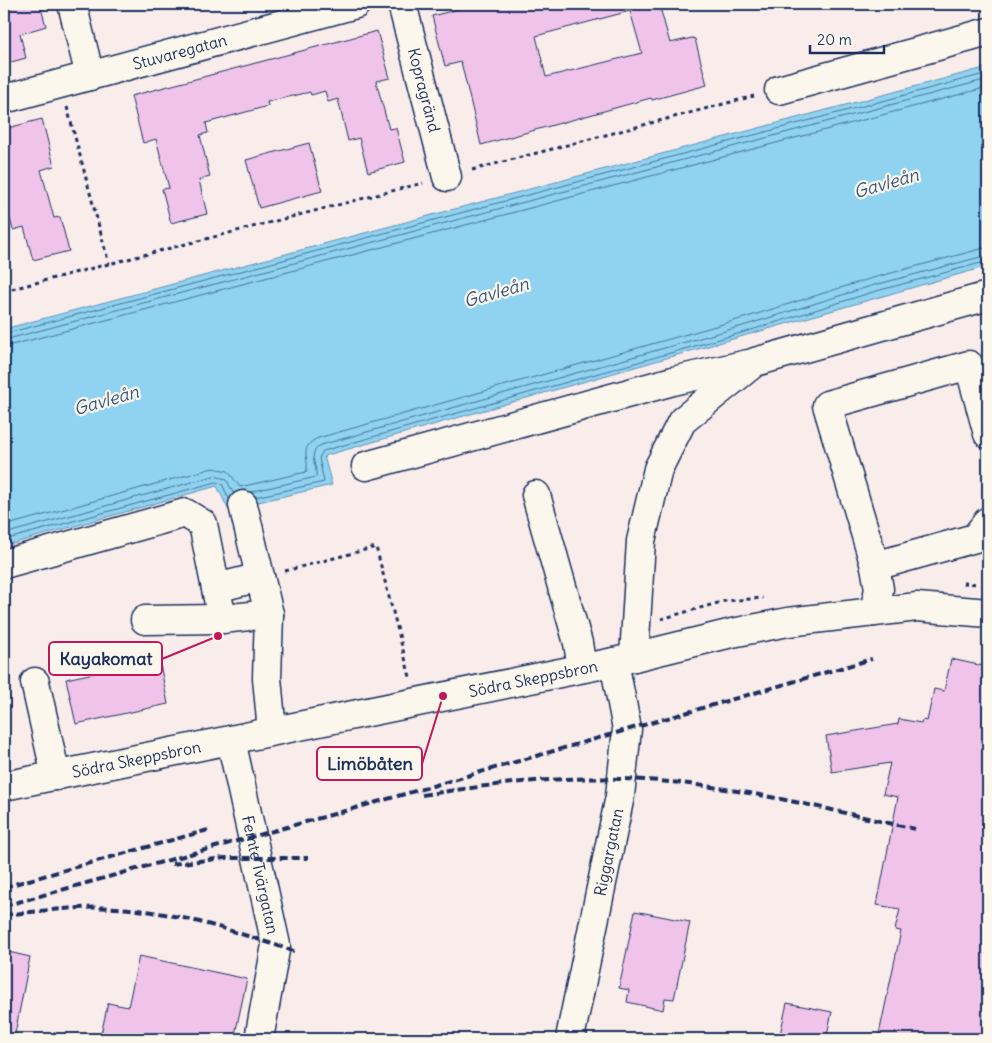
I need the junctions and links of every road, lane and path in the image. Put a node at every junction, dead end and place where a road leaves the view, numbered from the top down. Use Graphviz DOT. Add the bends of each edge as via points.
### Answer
graph roads {
  1 [pos="72,4"];
  2 [pos="356,4"];
  3 [pos="402,4"];
  4 [pos="988,32"];
  5 [pos="90,76"];
  6 [pos="60,84"];
  7 [pos="779,90"];
  8 [pos="4,99"];
  9 [pos="448,177"];
  10 [pos="109,264"];
  11 [pos="4,291"];
  12 [pos="988,296"];
  13 [pos="755,362"];
  14 [pos="988,434"];
  15 [pos="366,466"];
  16 [pos="536,495"];
  17 [pos="243,505"];
  18 [pos="988,521"];
  19 [pos="4,564"];
  20 [pos="875,566"];
  21 [pos="260,577"];
  22 [pos="216,588"];
  23 [pos="874,612"];
  24 [pos="988,613"];
  25 [pos="269,614"];
  26 [pos="222,619"];
  27 [pos="145,620"];
  28 [pos="624,660"];
  29 [pos="582,668"];
  30 [pos="410,678"];
  31 [pos="35,682"];
  32 [pos="272,731"];
  33 [pos="231,740"];
  34 [pos="56,776"];
  35 [pos="4,786"];
  36 [pos="259,1039"];
  37 [pos="573,1039"];
  1 -- 5 [label="street"];
  2 -- 5 [label="street, Stuvaregatan"];
  3 -- 9 [label="street, Kopragränd"];
  4 -- 7 [label="street"];
  5 -- 6 [label="street, Stuvaregatan"];
  6 -- 8 [label="street, Stuvaregatan"];
  6 -- 10 [label="path"];
  7 -- 9 [label="path"];
  9 -- 10 [label="path"];
  10 -- 11 [label="path"];
  12 -- 13 [label="street"];
  13 -- 15 [label="street" via="673,381"];
  13 -- 28 [label="street, Riggargatan" via="682,421 658,469 641,541"];
  14 -- 20 [label="street" via="969,365 827,405"];
  16 -- 29 [label="street" via="578,643"];
  17 -- 21 [label="street"];
  18 -- 20 [label="street" via="975,538"];
  19 -- 22 [label="street" via="185,513 203,524"];
  20 -- 23 [label="street" via="879,589"];
  21 -- 22 [label="street"];
  21 -- 25 [label="street"];
  21 -- 30 [label="path" via="376,547"];
  22 -- 26 [label="street"];
  23 -- 24 [label="street, Södra Skeppsbron" via="917,608"];
  23 -- 28 [label="street, Södra Skeppsbron" via="788,622"];
  25 -- 26 [label="street"];
  25 -- 32 [label="street" via="267,678"];
  26 -- 27 [label="street"];
  28 -- 29 [label="street, Södra Skeppsbron"];
  28 -- 37 [label="street, Riggargatan" via="627,729 620,796 571,1033"];
  29 -- 32 [label="street, Södra Skeppsbron"];
  31 -- 34 [label="street"];
  32 -- 33 [label="street, Södra Skeppsbron"];
  33 -- 34 [label="street, Södra Skeppsbron"];
  33 -- 36 [label="street, Femte Tvärgatan" via="276,945"];
  34 -- 35 [label="street, Södra Skeppsbron"];
}
